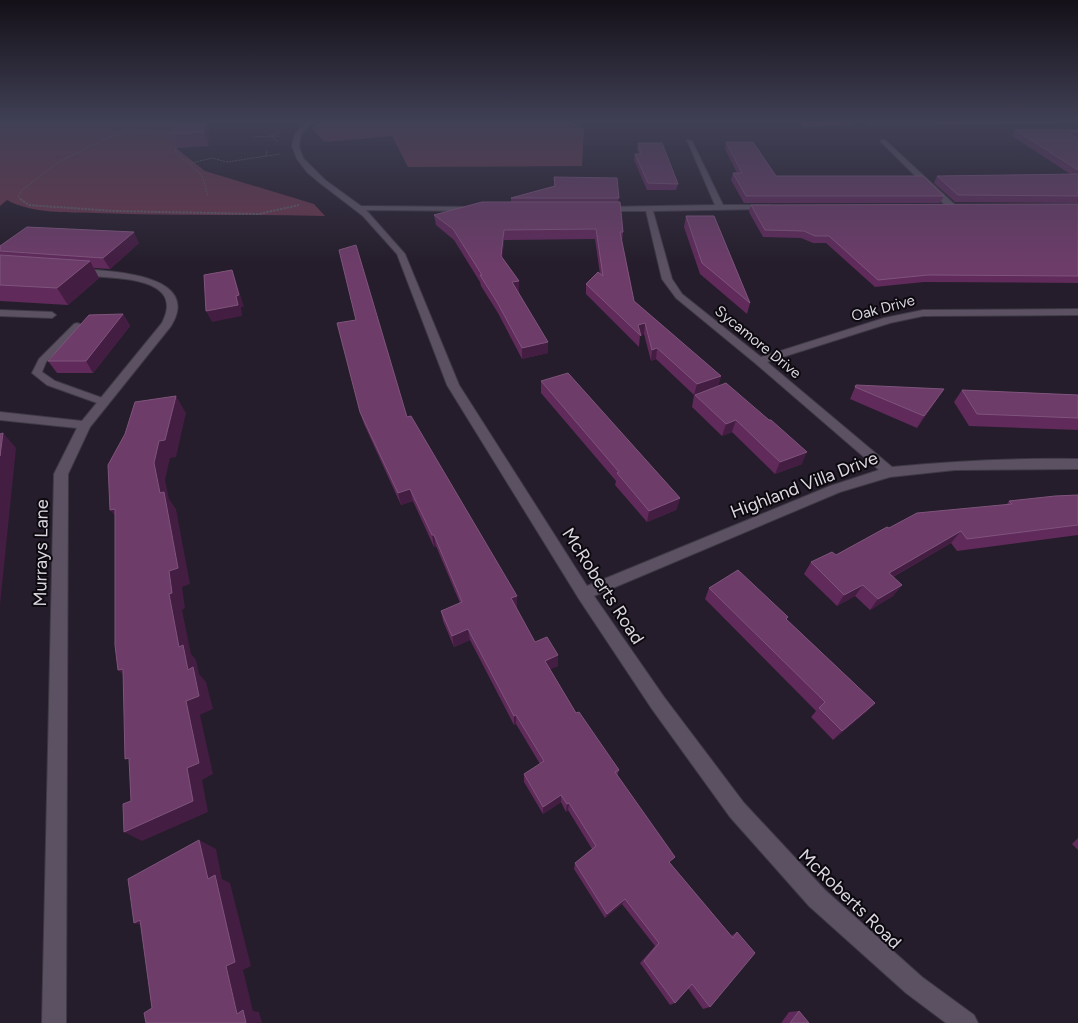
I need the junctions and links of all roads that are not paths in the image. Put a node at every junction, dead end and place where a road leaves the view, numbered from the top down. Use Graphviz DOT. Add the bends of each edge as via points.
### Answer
graph roads {
  1 [pos="308,169"];
  2 [pos="702,169"];
  3 [pos="912,169"];
  4 [pos="942,206"];
  5 [pos="952,206"];
  6 [pos="961,206"];
  7 [pos="720,207"];
  8 [pos="778,207"];
  9 [pos="359,208"];
  10 [pos="489,209"];
  11 [pos="599,209"];
  12 [pos="649,209"];
  13 [pos="68,271"];
  14 [pos="1078,312"];
  15 [pos="0,313"];
  16 [pos="52,315"];
  17 [pos="76,326"];
  18 [pos="759,361"];
  19 [pos="104,402"];
  20 [pos="0,416"];
  21 [pos="84,425"];
  22 [pos="1078,464"];
  23 [pos="889,472"];
  24 [pos="584,594"];
  25 [pos="54,1023"];
  26 [pos="966,1023"];
  1 -- 9 [label="street, McRoberts Road"];
  2 -- 7 [label="street"];
  3 -- 5 [label="street"];
  4 -- 5 [label="street"];
  5 -- 6 [label="street"];
  7 -- 8 [label="street"];
  7 -- 12 [label="street"];
  9 -- 10 [label="street"];
  9 -- 24 [label="street, McRoberts Road" via="401,254 453,385"];
  11 -- 12 [label="street"];
  12 -- 18 [label="street, Sycamore Drive" via="667,279 679,296"];
  13 -- 19 [label="street, Murrays Lane" via="127,275 152,283 169,294 173,309 167,324"];
  14 -- 18 [label="street, Oak Drive" via="923,313 888,320"];
  15 -- 16 [label="lane"];
  17 -- 19 [label="lane" via="42,361 37,374 51,383"];
  18 -- 23 [label="street, Sycamore Drive"];
  19 -- 21 [label="street, Murrays Lane"];
  20 -- 21 [label="street"];
  21 -- 25 [label="street, Murrays Lane" via="61,474"];
  22 -- 23 [label="street, Highland Villa Drive" via="955,464"];
  23 -- 24 [label="street, Highland Villa Drive" via="835,489"];
  24 -- 26 [label="street, McRoberts Road" via="658,703 737,810 817,898 914,985"];
}
